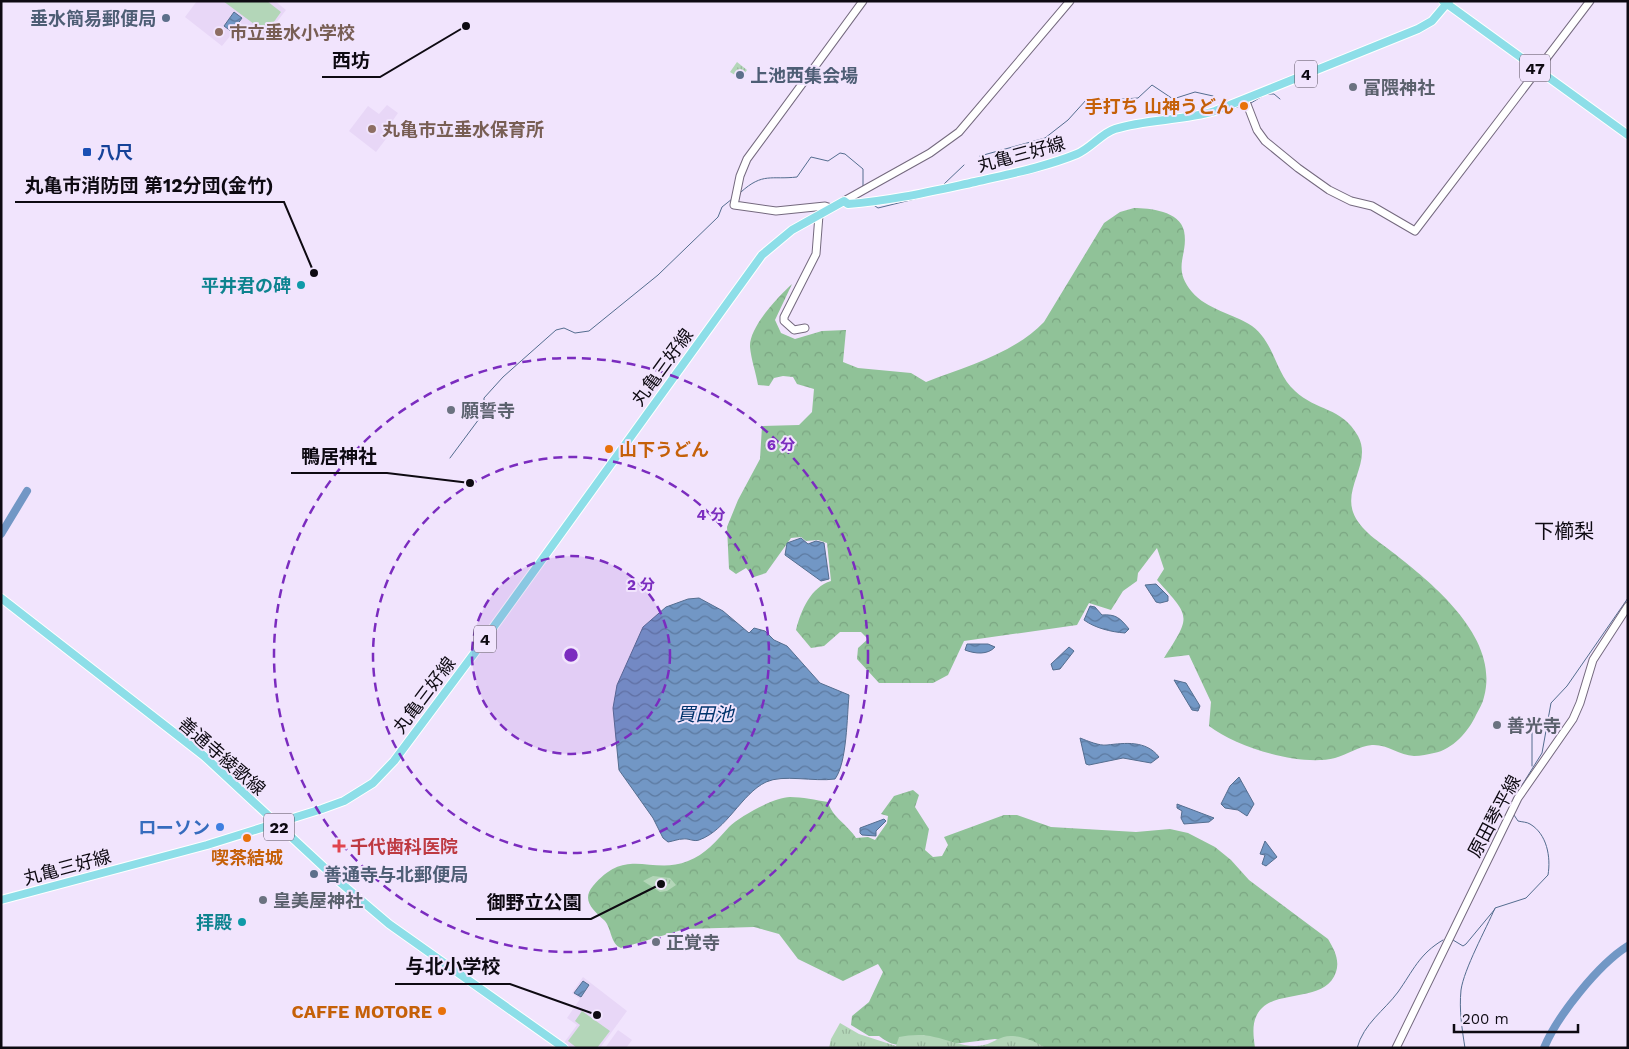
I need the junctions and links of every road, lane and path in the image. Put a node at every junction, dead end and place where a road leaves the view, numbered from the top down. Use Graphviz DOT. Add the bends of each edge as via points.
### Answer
graph roads {
  1 [pos="863,1"];
  2 [pos="1070,1"];
  3 [pos="1590,1"];
  4 [pos="1446,2"];
  5 [pos="1538,70"];
  6 [pos="1247,102"];
  7 [pos="1628,135"];
  8 [pos="844,201"];
  9 [pos="831,208"];
  10 [pos="819,215"];
  11 [pos="805,328"];
  12 [pos="1,598"];
  13 [pos="1628,606"];
  14 [pos="275,823"];
  15 [pos="1,900"];
  16 [pos="564,1048"];
  17 [pos="1396,1048"];
  1 -- 9 [label="main road" via="747,159 734,205 769,211"];
  2 -- 8 [label="main road" via="959,132"];
  3 -- 5 [label="main road"];
  4 -- 5 [label="main road, 47"];
  4 -- 6 [label="main road, 丸亀三好線 / 4" via="1432,21 1418,29"];
  5 -- 6 [label="main road" via="1415,231 1372,206 1351,201 1329,190 1298,168 1265,141 1257,130"];
  5 -- 7 [label="main road, 47"];
  6 -- 8 [label="main road, 丸亀三好線 / 4" via="1203,114 1111,130 1084,151 1042,166 886,201 848,204"];
  8 -- 9 [label="main road, 丸亀三好線 / 4"];
  9 -- 10 [label="main road, 丸亀三好線 / 4"];
  10 -- 11 [label="main road" via="816,254 784,317 794,330"];
  10 -- 14 [label="main road, 丸亀三好線 / 4" via="783,236 762,255 389,767 373,783 344,801"];
  12 -- 14 [label="main road, 善通寺綾歌線 / 22" via="204,756"];
  13 -- 17 [label="main road, 原田琴平線" via="1593,660 1573,719 1518,798"];
  14 -- 15 [label="main road, 丸亀三好線 / 4" via="207,845"];
  14 -- 16 [label="main road, 善通寺綾歌線 / 22" via="389,924"];
}
